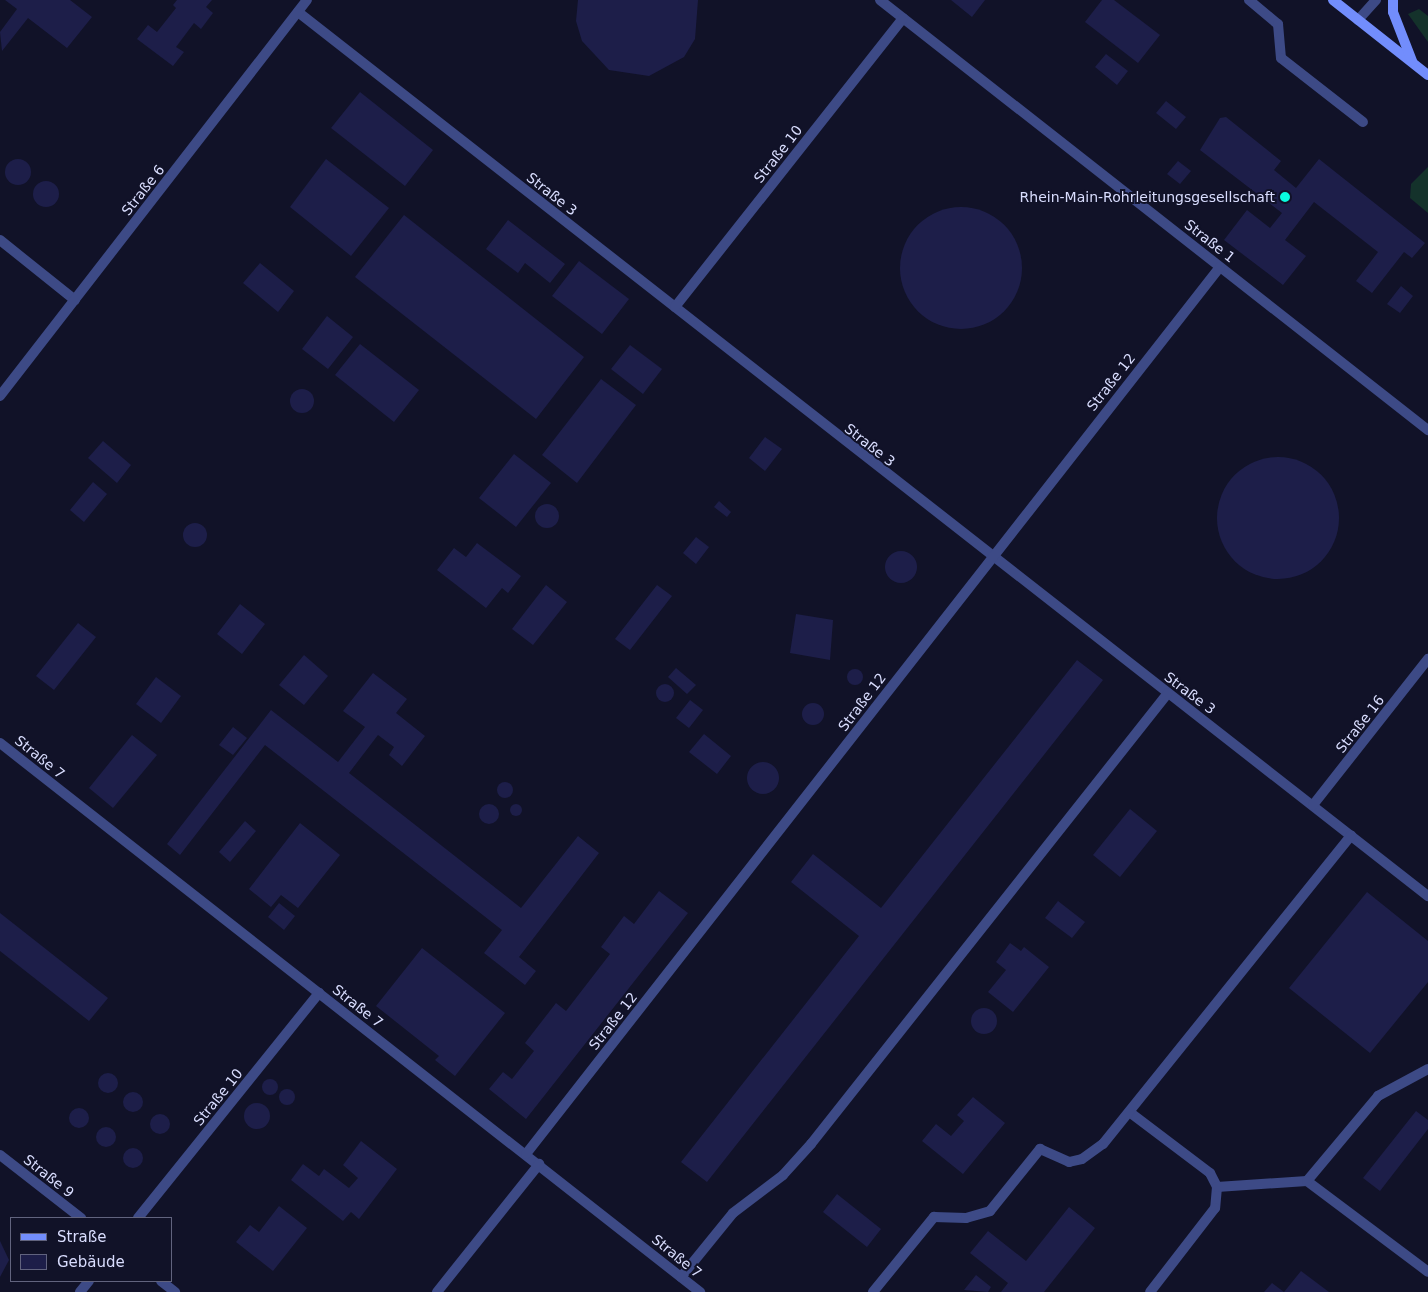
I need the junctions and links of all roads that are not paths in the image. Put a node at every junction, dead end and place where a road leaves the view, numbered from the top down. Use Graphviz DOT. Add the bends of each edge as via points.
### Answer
graph roads {
  1 [pos="307,0"];
  2 [pos="880,0"];
  3 [pos="1249,0"];
  4 [pos="1332,0"];
  5 [pos="1376,0"];
  6 [pos="1393,0"];
  7 [pos="298,12"];
  8 [pos="903,18"];
  9 [pos="1358,20"];
  10 [pos="1412,62"];
  11 [pos="1428,75"];
  12 [pos="1363,122"];
  13 [pos="0,240"];
  14 [pos="1220,267"];
  15 [pos="75,300"];
  16 [pos="675,307"];
  17 [pos="0,396"];
  18 [pos="1428,430"];
  19 [pos="990,557"];
  20 [pos="1428,659"];
  21 [pos="1168,693"];
  22 [pos="0,743"];
  23 [pos="1313,805"];
  24 [pos="1352,835"];
  25 [pos="1428,896"];
  26 [pos="319,993"];
  27 [pos="1428,1069"];
  28 [pos="1132,1114"];
  29 [pos="526,1154"];
  30 [pos="0,1155"];
  31 [pos="539,1164"];
  32 [pos="1307,1181"];
  33 [pos="1217,1188"];
  34 [pos="140,1216"];
  35 [pos="80,1217"];
  36 [pos="1428,1272"];
  37 [pos="681,1277"];
  38 [pos="88,1282"];
  39 [pos="162,1282"];
  40 [pos="80,1292"];
  41 [pos="175,1292"];
  42 [pos="437,1292"];
  43 [pos="700,1292"];
  44 [pos="873,1292"];
  45 [pos="1150,1292"];
  1 -- 7 [label="street, Straße 6"];
  2 -- 8 [label="street, Straße 1"];
  3 -- 12 [label="street" via="1278,24 1281,58"];
  4 -- 9 [label="main road"];
  5 -- 9 [label="street"];
  6 -- 10 [label="main road" via="1393,12"];
  7 -- 15 [label="street, Straße 6"];
  7 -- 16 [label="street, Straße 3"];
  8 -- 14 [label="street, Straße 1"];
  8 -- 16 [label="street, Straße 10"];
  9 -- 10 [label="main road"];
  10 -- 11 [label="main road"];
  13 -- 15 [label="street"];
  14 -- 18 [label="street, Straße 1"];
  14 -- 19 [label="street, Straße 12"];
  15 -- 17 [label="street, Straße 6"];
  16 -- 19 [label="street, Straße 3"];
  19 -- 21 [label="street, Straße 3"];
  19 -- 29 [label="street, Straße 12" via="740,884"];
  20 -- 23 [label="street, Straße 16"];
  21 -- 23 [label="street, Straße 3"];
  21 -- 37 [label="street" via="811,1144 783,1175 732,1213"];
  22 -- 26 [label="street, Straße 7"];
  23 -- 24 [label="street, Straße 3"];
  24 -- 25 [label="street, Straße 3"];
  24 -- 28 [label="street"];
  26 -- 29 [label="street, Straße 7"];
  26 -- 34 [label="street, Straße 10"];
  27 -- 32 [label="street" via="1378,1096"];
  28 -- 33 [label="street" via="1210,1173"];
  28 -- 44 [label="street" via="1082,1159 1069,1162 1040,1149 990,1211 980,1216 934,1217"];
  29 -- 31 [label="street, Straße 7"];
  30 -- 35 [label="street, Straße 9"];
  31 -- 37 [label="street, Straße 7"];
  31 -- 42 [label="street"];
  32 -- 33 [label="street"];
  32 -- 36 [label="street"];
  33 -- 45 [label="street" via="1215,1208"];
  37 -- 43 [label="street, Straße 7"];
  38 -- 40 [label="street"];
  39 -- 41 [label="street"];
}
